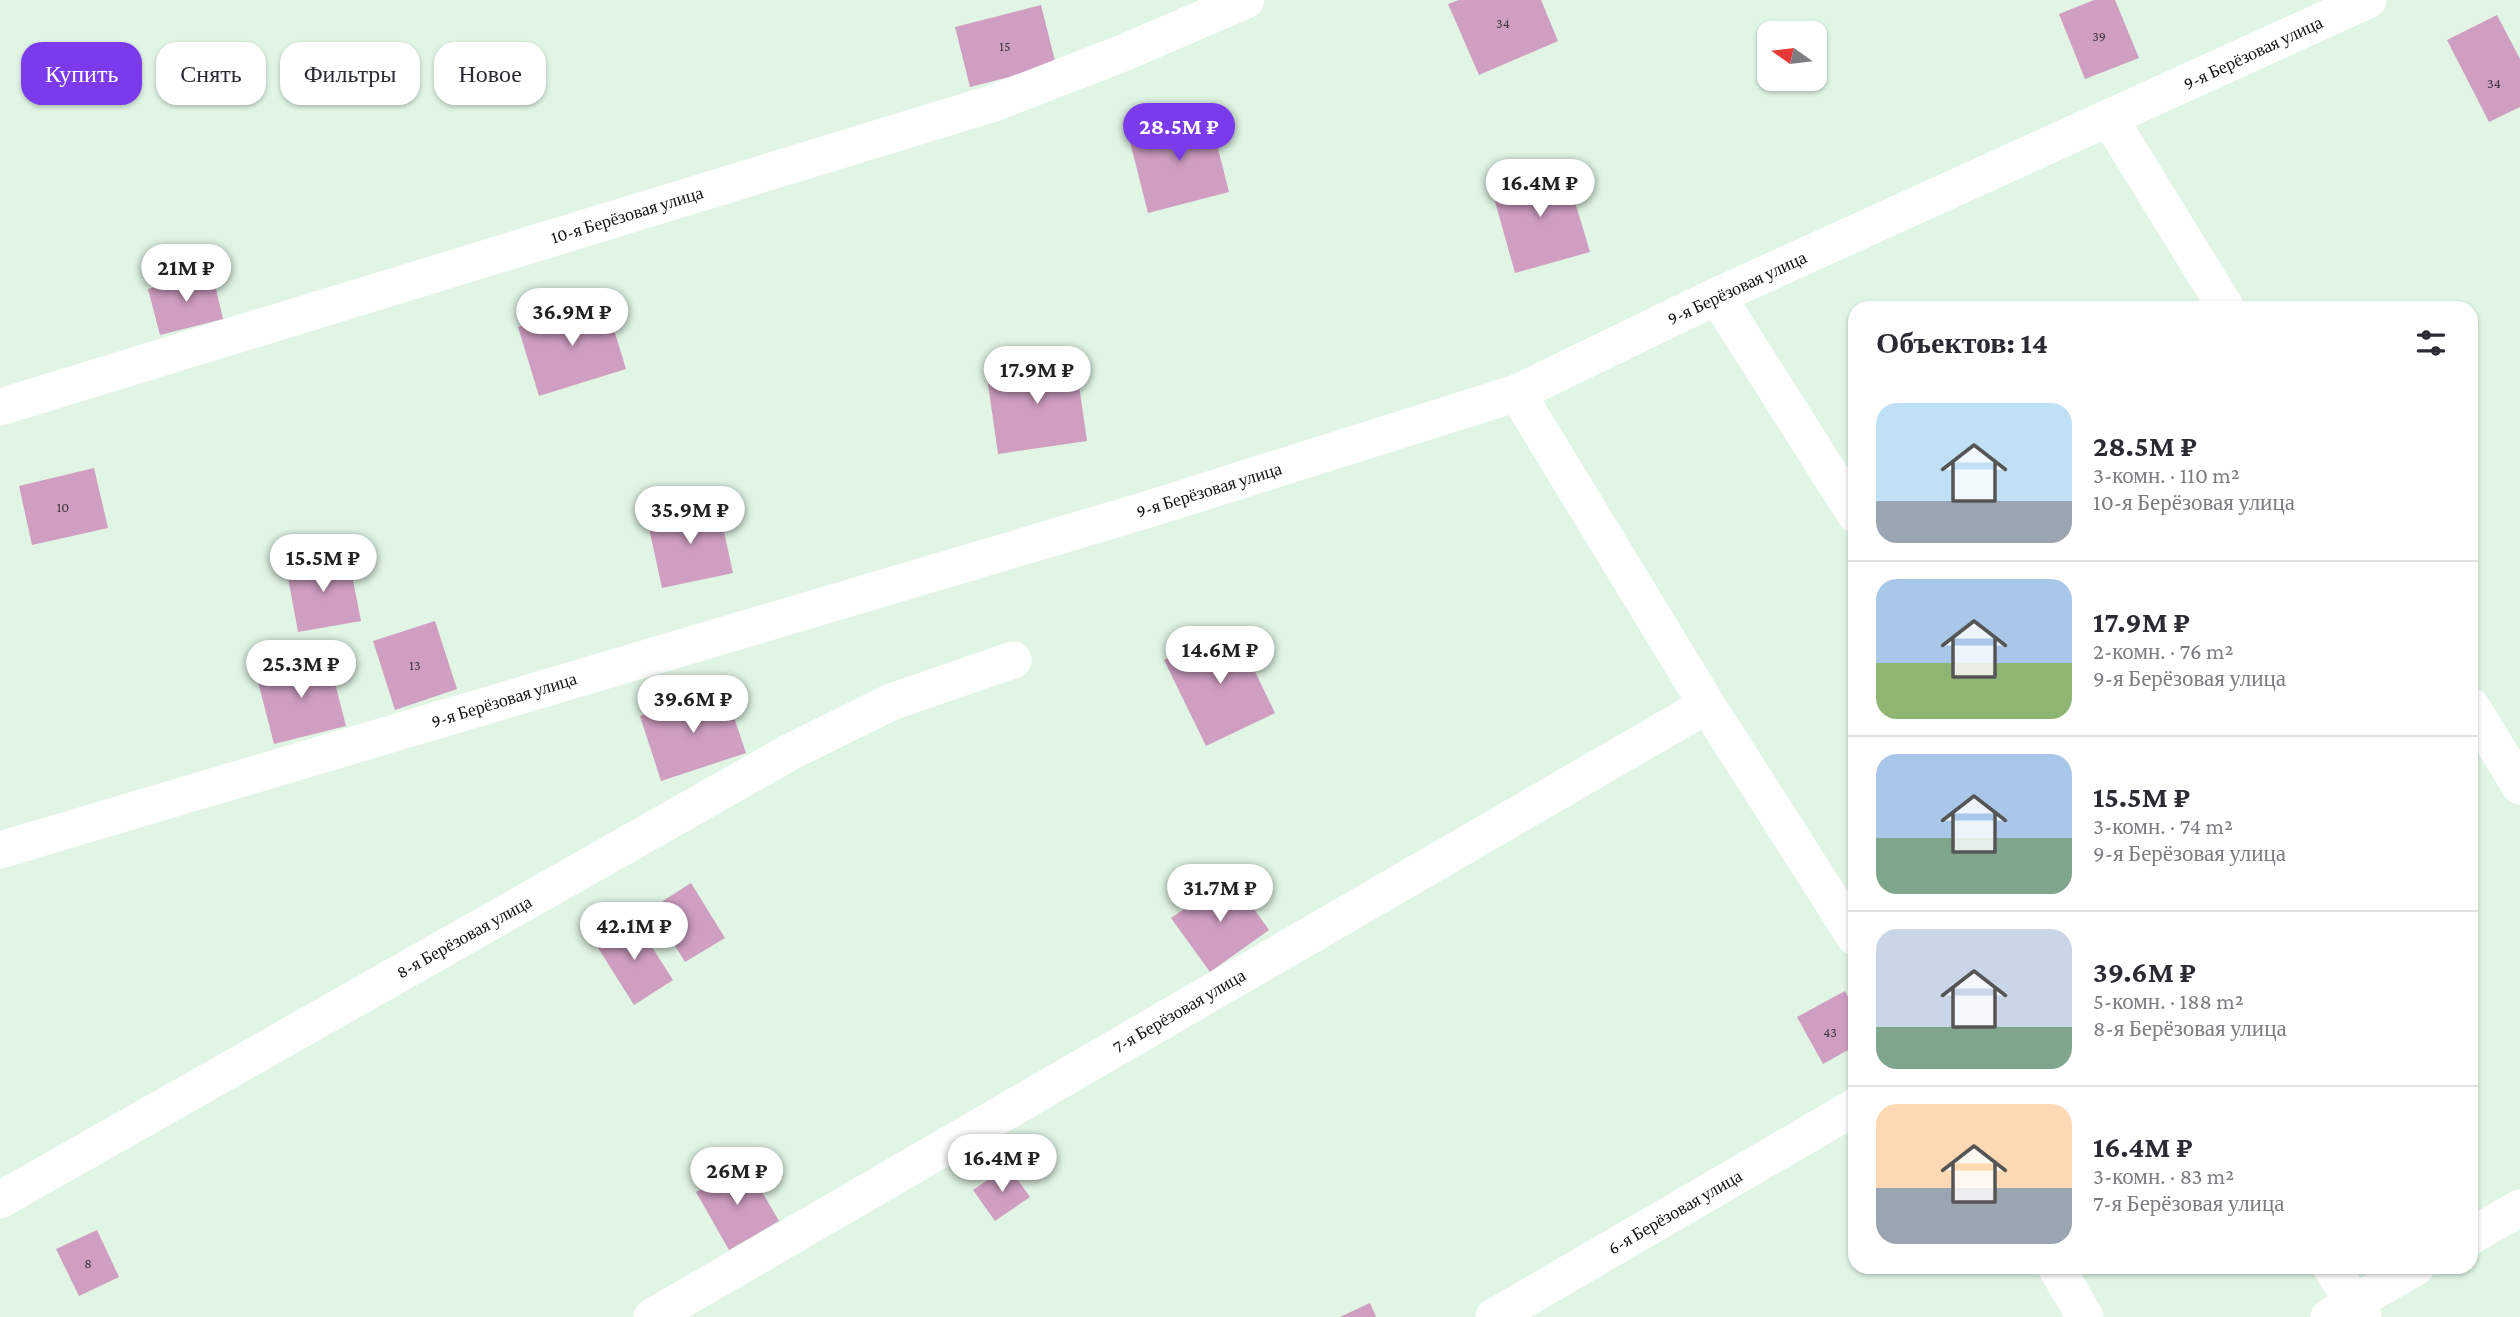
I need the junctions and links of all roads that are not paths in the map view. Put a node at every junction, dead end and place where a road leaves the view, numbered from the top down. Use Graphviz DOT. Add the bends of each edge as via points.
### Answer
graph roads {
  1 [pos="1245,0"];
  2 [pos="2368,0"];
  3 [pos="2109,118"];
  4 [pos="1717,296"];
  5 [pos="2222,301"];
  6 [pos="1517,393"];
  7 [pos="0,407"];
  8 [pos="1848,503"];
  9 [pos="1013,660"];
  10 [pos="1707,705"];
  11 [pos="2478,717"];
  12 [pos="2520,786"];
  13 [pos="0,850"];
  14 [pos="1848,926"];
  15 [pos="1848,1111"];
  16 [pos="0,1200"];
  17 [pos="2520,1208"];
  18 [pos="2478,1232"];
  19 [pos="2060,1274"];
  20 [pos="2334,1274"];
  21 [pos="2405,1274"];
  22 [pos="2348,1312"];
  23 [pos="652,1317"];
  24 [pos="1494,1317"];
  25 [pos="2085,1317"];
  1 -- 7 [label="street, 10-я Берёзовая улица" via="994,103"];
  2 -- 3 [label="street, 9-я Берёзовая улица"];
  3 -- 4 [label="street, 9-я Берёзовая улица"];
  3 -- 5 [label="street"];
  4 -- 6 [label="street, 9-я Берёзовая улица"];
  4 -- 8 [label="street"];
  6 -- 10 [label="street"];
  6 -- 13 [label="street, 9-я Берёзовая улица" via="1146,510"];
  9 -- 16 [label="street, 8-я Берёзовая улица" via="891,702 790,752"];
  10 -- 14 [label="street"];
  10 -- 23 [label="street, 7-я Берёзовая улица"];
  11 -- 12 [label="street"];
  15 -- 24 [label="street, 6-я Берёзовая улица"];
  17 -- 18 [label="street"];
  19 -- 25 [label="street"];
  20 -- 22 [label="street"];
  21 -- 22 [label="street"];
}
